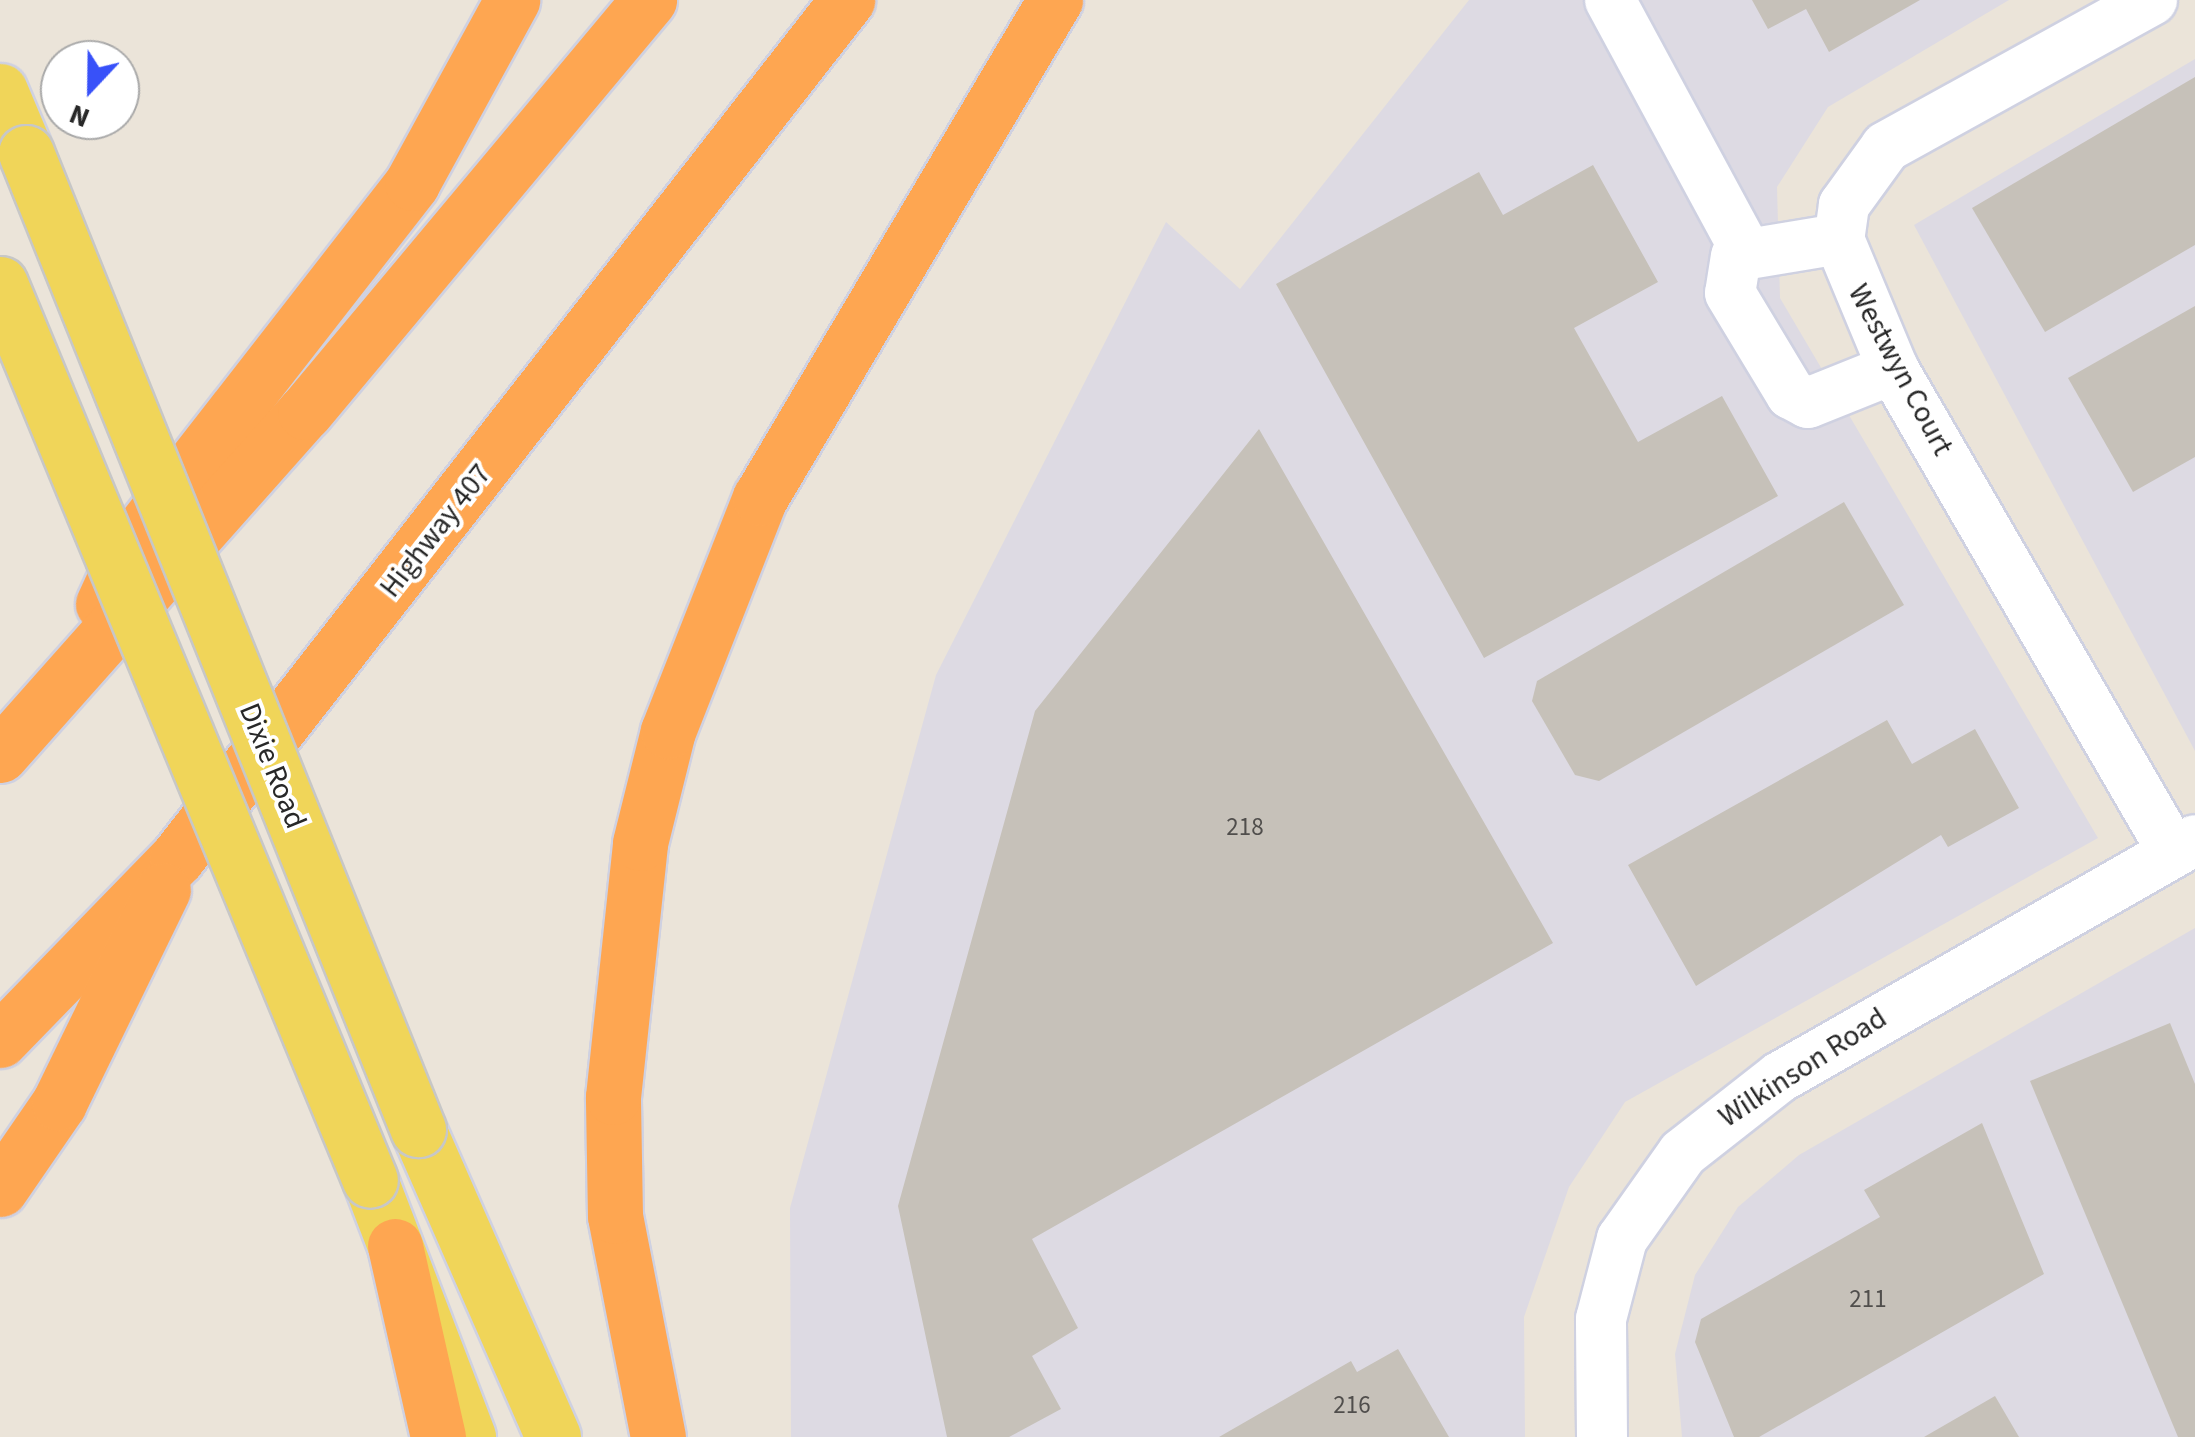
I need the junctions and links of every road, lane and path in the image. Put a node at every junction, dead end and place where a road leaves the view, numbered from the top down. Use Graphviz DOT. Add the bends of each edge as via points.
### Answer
graph roads {
  1 [pos="512,0"];
  2 [pos="649,0"];
  3 [pos="846,0"];
  4 [pos="1055,0"];
  5 [pos="1610,0"];
  6 [pos="2152,0"];
  7 [pos="0,92"];
  8 [pos="1839,239"];
  9 [pos="1746,252"];
  10 [pos="0,284"];
  11 [pos="1893,370"];
  12 [pos="70,678"];
  13 [pos="0,755"];
  14 [pos="2184,846"];
  15 [pos="177,858"];
  16 [pos="0,1040"];
  17 [pos="0,1189"];
  18 [pos="395,1246"];
  19 [pos="438,1437"];
  20 [pos="468,1437"];
  21 [pos="554,1437"];
  22 [pos="658,1437"];
  23 [pos="1602,1437"];
  1 -- 12 [label="highway" via="412,183 129,546"];
  2 -- 12 [label="highway"];
  3 -- 15 [label="highway, Highway 407"];
  4 -- 22 [label="highway" via="760,498 668,731 640,844 613,1098 616,1216"];
  5 -- 9 [label="street"];
  6 -- 8 [label="street" via="1886,147 1844,205"];
  7 -- 21 [label="main road, Dixie Road, bridge" via="418,1128"];
  8 -- 9 [label="street"];
  8 -- 11 [label="street, Westwyn Court"];
  9 -- 11 [label="street" via="1730,268 1730,293 1792,394 1823,403"];
  10 -- 18 [label="main road, bridge"];
  11 -- 14 [label="street, Westwyn Court"];
  12 -- 13 [label="highway"];
  14 -- 23 [label="street, Wilkinson Road" via="1780,1077 1683,1152 1622,1239 1600,1319"];
  15 -- 16 [label="highway, Highway 407"];
  15 -- 17 [label="highway" via="59,1103"];
  18 -- 19 [label="highway"];
  18 -- 20 [label="main road"];
}
